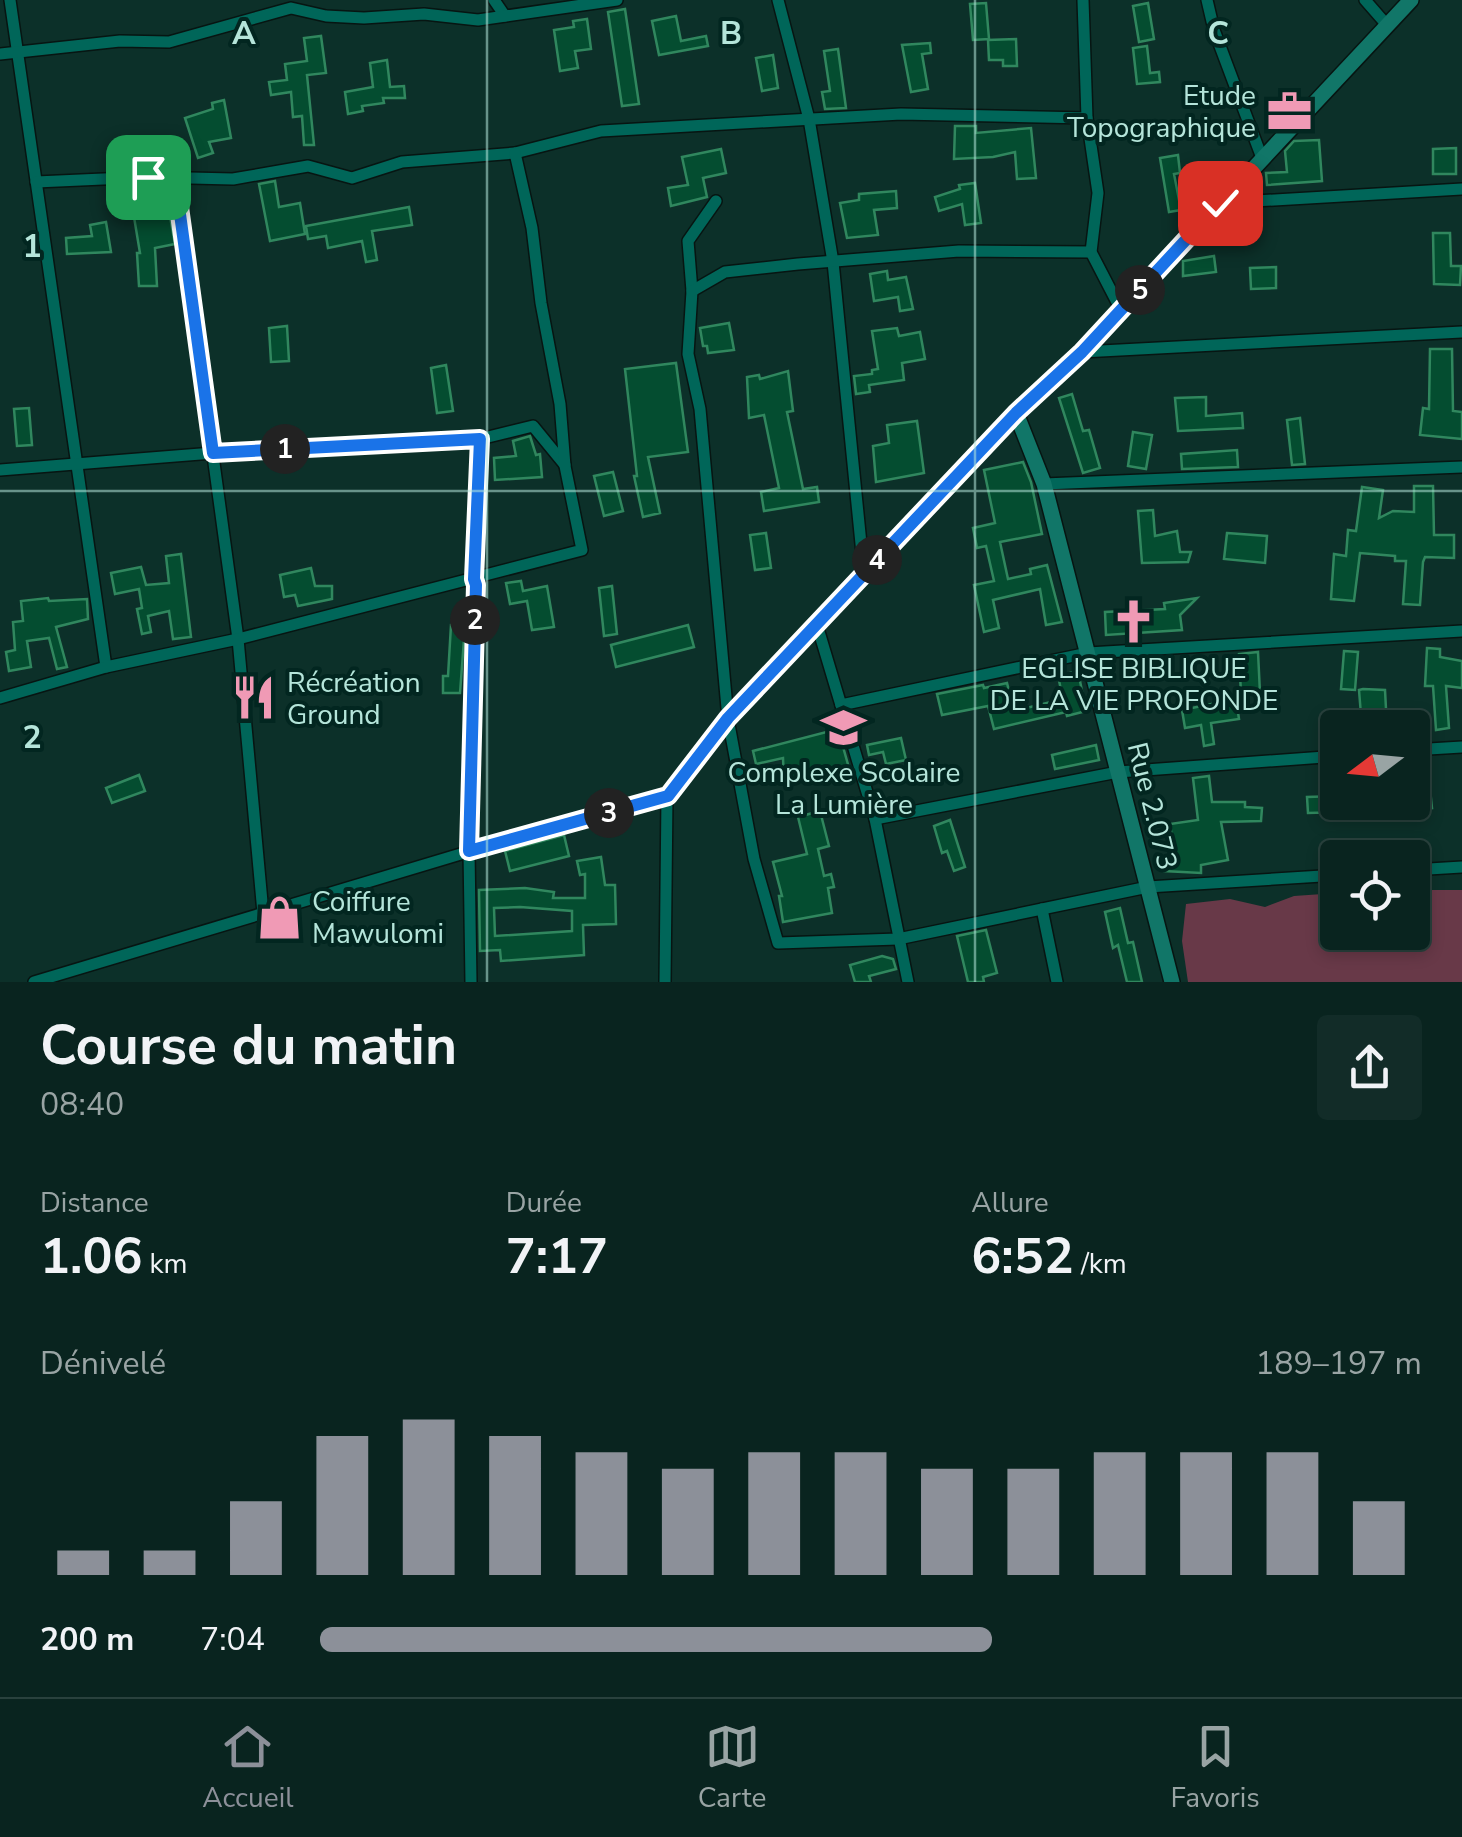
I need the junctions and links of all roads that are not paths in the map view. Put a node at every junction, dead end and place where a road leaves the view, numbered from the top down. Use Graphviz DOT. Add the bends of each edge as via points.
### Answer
graph roads {
  1 [pos="10,0"];
  2 [pos="494,0"];
  3 [pos="617,0"];
  4 [pos="778,0"];
  5 [pos="1083,0"];
  6 [pos="1207,0"];
  7 [pos="1364,0"];
  8 [pos="1411,0"];
  9 [pos="505,16"];
  10 [pos="1386,24"];
  11 [pos="0,54"];
  12 [pos="17,54"];
  13 [pos="1087,118"];
  14 [pos="809,119"];
  15 [pos="515,153"];
  16 [pos="1262,158"];
  17 [pos="175,178"];
  18 [pos="36,182"];
  19 [pos="1462,189"];
  20 [pos="716,202"];
  21 [pos="1220,203"];
  22 [pos="1091,252"];
  23 [pos="833,262"];
  24 [pos="692,291"];
  25 [pos="1122,310"];
  26 [pos="1462,332"];
  27 [pos="1082,352"];
  28 [pos="1016,413"];
  29 [pos="480,439"];
  30 [pos="213,453"];
  31 [pos="77,463"];
  32 [pos="565,466"];
  33 [pos="1462,467"];
  34 [pos="0,470"];
  35 [pos="1044,484"];
  36 [pos="864,574"];
  37 [pos="474,579"];
  38 [pos="817,625"];
  39 [pos="1462,631"];
  40 [pos="238,639"];
  41 [pos="1088,652"];
  42 [pos="106,668"];
  43 [pos="0,698"];
  44 [pos="841,705"];
  45 [pos="728,718"];
  46 [pos="1462,747"];
  47 [pos="1430,749"];
  48 [pos="1320,757"];
  49 [pos="1118,772"];
  50 [pos="668,796"];
  51 [pos="875,819"];
  52 [pos="469,851"];
  53 [pos="1462,867"];
  54 [pos="1430,869"];
  55 [pos="1320,876"];
  56 [pos="1148,887"];
  57 [pos="1042,909"];
  58 [pos="263,914"];
  59 [pos="898,939"];
  60 [pos="34,982"];
  61 [pos="471,982"];
  62 [pos="664,982"];
  63 [pos="908,982"];
  64 [pos="1057,982"];
  65 [pos="1172,982"];
  1 -- 12 [label="street"];
  2 -- 9 [label="street"];
  3 -- 9 [label="street"];
  4 -- 14 [label="street"];
  5 -- 13 [label="street"];
  6 -- 16 [label="street"];
  7 -- 10 [label="street"];
  8 -- 10 [label="street"];
  9 -- 12 [label="street" via="364,18 291,8 170,42"];
  10 -- 16 [label="street"];
  11 -- 12 [label="street"];
  12 -- 18 [label="street"];
  13 -- 14 [label="street"];
  13 -- 22 [label="street" via="1098,192"];
  14 -- 15 [label="street" via="601,131"];
  14 -- 23 [label="street"];
  15 -- 17 [label="street" via="402,162 352,178 308,166 232,179"];
  15 -- 32 [label="street"];
  16 -- 21 [label="street"];
  17 -- 18 [label="street"];
  17 -- 30 [label="street"];
  18 -- 31 [label="street"];
  19 -- 21 [label="street"];
  20 -- 24 [label="street" via="688,241"];
  21 -- 25 [label="street"];
  22 -- 23 [label="street" via="960,251"];
  22 -- 25 [label="street"];
  23 -- 24 [label="street" via="726,272"];
  23 -- 36 [label="street"];
  24 -- 45 [label="street" via="688,354 700,409"];
  25 -- 27 [label="street"];
  26 -- 27 [label="street"];
  27 -- 28 [label="street"];
  28 -- 35 [label="street, Rue 2.073"];
  28 -- 36 [label="street"];
  29 -- 30 [label="street"];
  29 -- 32 [label="street" via="533,426"];
  29 -- 37 [label="street"];
  30 -- 31 [label="street"];
  30 -- 40 [label="street"];
  31 -- 34 [label="street"];
  31 -- 42 [label="street"];
  32 -- 37 [label="street" via="582,550"];
  33 -- 35 [label="street"];
  35 -- 41 [label="street, Rue 2.073"];
  36 -- 38 [label="street"];
  37 -- 40 [label="street"];
  37 -- 52 [label="street"];
  38 -- 44 [label="street"];
  38 -- 45 [label="street"];
  39 -- 41 [label="street"];
  40 -- 42 [label="street"];
  40 -- 58 [label="street"];
  41 -- 44 [label="street"];
  41 -- 49 [label="street, Rue 2.073"];
  42 -- 43 [label="street"];
  44 -- 51 [label="street"];
  45 -- 50 [label="street"];
  45 -- 59 [label="street" via="754,859 778,943"];
  46 -- 47 [label="street"];
  48 -- 49 [label="street"];
  49 -- 51 [label="street"];
  49 -- 56 [label="street, Rue 2.073"];
  50 -- 52 [label="street"];
  50 -- 62 [label="street"];
  51 -- 59 [label="street"];
  52 -- 58 [label="street"];
  52 -- 61 [label="street"];
  53 -- 54 [label="street"];
  55 -- 56 [label="street"];
  56 -- 57 [label="street"];
  56 -- 65 [label="street, Rue 2.073"];
  57 -- 59 [label="street"];
  57 -- 64 [label="street"];
  58 -- 60 [label="street"];
  59 -- 63 [label="street"];
}
